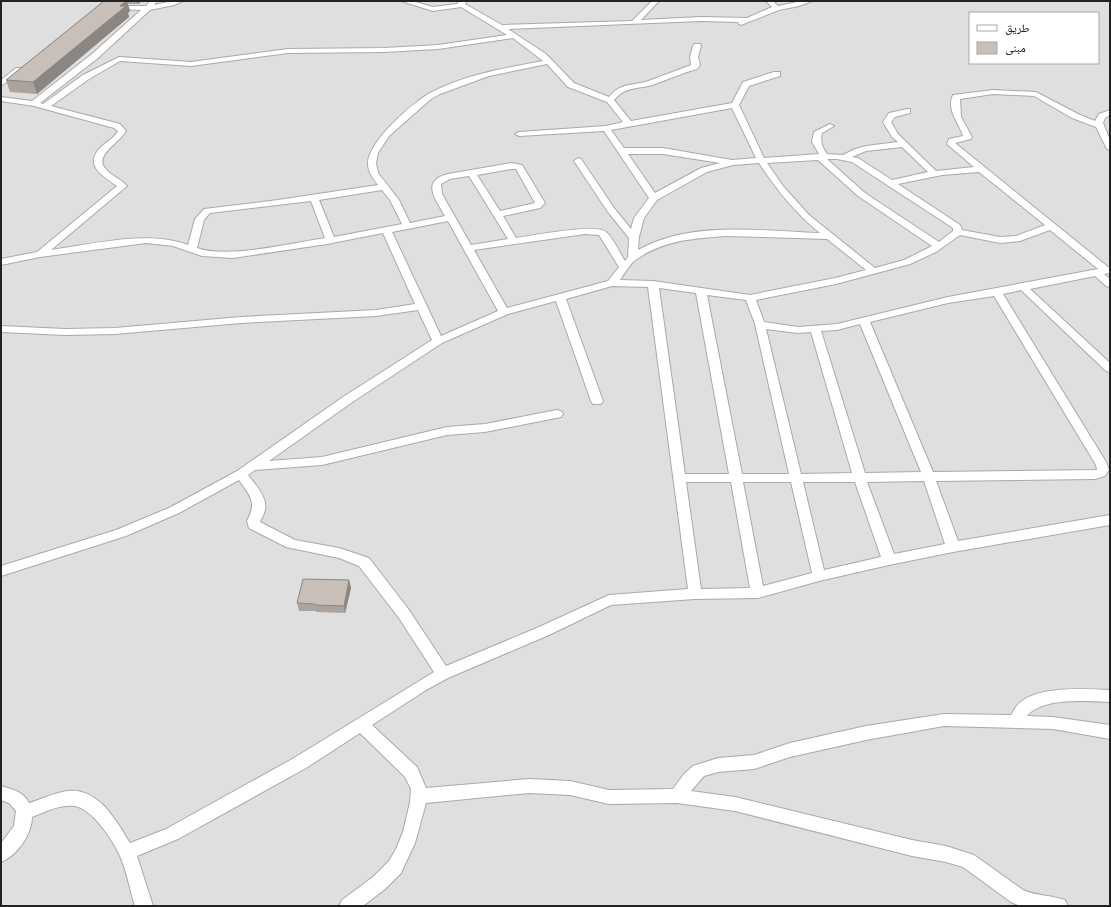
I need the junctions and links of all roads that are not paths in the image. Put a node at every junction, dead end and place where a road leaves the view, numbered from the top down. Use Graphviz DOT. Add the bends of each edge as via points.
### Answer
graph roads {
  1 [pos="154,1"];
  2 [pos="180,1"];
  3 [pos="404,1"];
  4 [pos="656,1"];
  5 [pos="768,1"];
  6 [pos="809,1"];
  7 [pos="463,3"];
  8 [pos="108,7"];
  9 [pos="777,8"];
  10 [pos="147,9"];
  11 [pos="747,20"];
  12 [pos="635,22"];
  13 [pos="501,27"];
  14 [pos="731,27"];
  15 [pos="513,36"];
  16 [pos="697,46"];
  17 [pos="547,62"];
  18 [pos="26,65"];
  19 [pos="777,74"];
  20 [pos="1,84"];
  21 [pos="1,99"];
  22 [pos="610,100"];
  23 [pos="34,104"];
  24 [pos="735,105"];
  25 [pos="44,106"];
  26 [pos="907,111"];
  27 [pos="1110,112"];
  28 [pos="629,125"];
  29 [pos="830,126"];
  30 [pos="1100,126"];
  31 [pos="606,128"];
  32 [pos="519,134"];
  33 [pos="904,144"];
  34 [pos="1110,147"];
  35 [pos="621,151"];
  36 [pos="823,157"];
  37 [pos="846,157"];
  38 [pos="760,160"];
  39 [pos="578,161"];
  40 [pos="733,162"];
  41 [pos="980,169"];
  42 [pos="472,173"];
  43 [pos="935,174"];
  44 [pos="892,183"];
  45 [pos="384,187"];
  46 [pos="314,198"];
  47 [pos="654,198"];
  48 [pos="497,214"];
  49 [pos="450,218"];
  50 [pos="407,225"];
  51 [pos="1052,226"];
  52 [pos="386,230"];
  53 [pos="958,232"];
  54 [pos="830,236"];
  55 [pos="634,237"];
  56 [pos="330,240"];
  57 [pos="514,242"];
  58 [pos="939,246"];
  59 [pos="468,248"];
  60 [pos="192,249"];
  61 [pos="40,254"];
  62 [pos="633,257"];
  63 [pos="1,262"];
  64 [pos="624,267"];
  65 [pos="1108,270"];
  66 [pos="874,272"];
  67 [pos="1096,272"];
  68 [pos="612,283"];
  69 [pos="653,284"];
  70 [pos="1110,284"];
  71 [pos="1023,287"];
  72 [pos="701,292"];
  73 [pos="997,292"];
  74 [pos="560,297"];
  75 [pos="750,298"];
  76 [pos="422,306"];
  77 [pos="504,312"];
  78 [pos="864,321"];
  79 [pos="760,324"];
  80 [pos="1,329"];
  81 [pos="815,329"];
  82 [pos="438,340"];
  83 [pos="1110,369"];
  84 [pos="597,401"];
  85 [pos="558,414"];
  86 [pos="252,466"];
  87 [pos="1106,473"];
  88 [pos="240,474"];
  89 [pos="929,477"];
  90 [pos="680,478"];
  91 [pos="736,478"];
  92 [pos="795,478"];
  93 [pos="860,478"];
  94 [pos="1110,520"];
  95 [pos="952,547"];
  96 [pos="889,560"];
  97 [pos="1,571"];
  98 [pos="819,576"];
  99 [pos="758,593"];
  100 [pos="695,594"];
  101 [pos="443,674"];
  102 [pos="1110,696"];
  103 [pos="1016,721"];
  104 [pos="361,724"];
  105 [pos="1110,732"];
  106 [pos="1,793"];
  107 [pos="419,796"];
  108 [pos="677,796"];
  109 [pos="25,812"];
  110 [pos="126,852"];
  111 [pos="1,854"];
  112 [pos="144,906"];
  113 [pos="348,906"];
  114 [pos="1059,906"];
  1 -- 10 [label="street"];
  2 -- 10 [label="street"];
  3 -- 7 [label="street" via="434,9"];
  4 -- 12 [label="street"];
  5 -- 9 [label="street"];
  6 -- 9 [label="street"];
  7 -- 13 [label="street"];
  8 -- 10 [label="street"];
  9 -- 11 [label="street"];
  10 -- 23 [label="street" via="95,56"];
  11 -- 12 [label="street"];
  11 -- 14 [label="street"];
  12 -- 13 [label="street"];
  13 -- 15 [label="street"];
  15 -- 17 [label="street" via="543,56"];
  15 -- 25 [label="street" via="438,47 288,51 191,64 119,59 86,77"];
  16 -- 22 [label="street" via="694,67 651,83 626,87"];
  17 -- 22 [label="street" via="573,87"];
  17 -- 45 [label="street" via="487,74 428,97 386,134 374,153 374,173"];
  18 -- 20 [label="street"];
  19 -- 24 [label="street" via="746,84"];
  21 -- 23 [label="street"];
  22 -- 28 [label="street"];
  23 -- 25 [label="street"];
  24 -- 28 [label="street"];
  24 -- 38 [label="street"];
  25 -- 61 [label="street" via="120,128 120,135 104,149 98,165 103,172 123,186"];
  26 -- 33 [label="street" via="892,114 886,119 895,136"];
  27 -- 30 [label="street" via="1101,116"];
  28 -- 31 [label="street"];
  29 -- 36 [label="street" via="818,132 815,140"];
  30 -- 34 [label="street" via="1103,138"];
  30 -- 41 [label="street" via="1075,116 1036,94 993,92 958,96 955,99 957,118 969,136 950,144"];
  31 -- 32 [label="street"];
  31 -- 35 [label="street"];
  33 -- 37 [label="street" via="866,149"];
  33 -- 43 [label="street"];
  35 -- 40 [label="street" via="663,151"];
  35 -- 47 [label="street"];
  36 -- 37 [label="street"];
  36 -- 38 [label="street"];
  36 -- 58 [label="street" via="836,174 860,193 895,219"];
  37 -- 44 [label="street"];
  38 -- 40 [label="street"];
  38 -- 54 [label="street" via="801,211"];
  39 -- 55 [label="street" via="614,215"];
  40 -- 47 [label="street" via="704,170"];
  41 -- 43 [label="street"];
  41 -- 51 [label="street"];
  42 -- 48 [label="street"];
  42 -- 48 [label="street" via="519,167 540,202 537,206"];
  42 -- 49 [label="street" via="437,183 435,189"];
  43 -- 44 [label="street"];
  44 -- 53 [label="street" via="957,226"];
  45 -- 46 [label="street"];
  45 -- 50 [label="street"];
  46 -- 56 [label="street"];
  46 -- 60 [label="street" via="207,211 200,219"];
  47 -- 55 [label="street" via="639,218"];
  48 -- 57 [label="street"];
  49 -- 50 [label="street"];
  49 -- 59 [label="street"];
  50 -- 52 [label="street"];
  51 -- 53 [label="street" via="1017,239 1000,240"];
  51 -- 65 [label="street"];
  52 -- 56 [label="street"];
  52 -- 76 [label="street"];
  53 -- 58 [label="street"];
  54 -- 62 [label="street" via="752,232 709,234 664,241"];
  54 -- 66 [label="street"];
  55 -- 62 [label="street"];
  56 -- 60 [label="street" via="233,255 215,255"];
  57 -- 59 [label="street"];
  57 -- 64 [label="street" via="597,231 605,237"];
  58 -- 66 [label="street" via="907,262"];
  59 -- 77 [label="street"];
  60 -- 61 [label="street" via="175,243 146,240"];
  61 -- 63 [label="street"];
  62 -- 64 [label="street"];
  64 -- 68 [label="street"];
  65 -- 67 [label="street"];
  66 -- 75 [label="street" via="798,290"];
  67 -- 70 [label="street"];
  67 -- 71 [label="street"];
  68 -- 69 [label="street"];
  68 -- 74 [label="street"];
  69 -- 72 [label="street"];
  69 -- 90 [label="street"];
  71 -- 73 [label="street"];
  71 -- 83 [label="street"];
  72 -- 75 [label="street"];
  72 -- 91 [label="street"];
  73 -- 78 [label="street" via="948,300"];
  73 -- 87 [label="street"];
  74 -- 77 [label="street"];
  74 -- 84 [label="street"];
  75 -- 79 [label="street"];
  76 -- 80 [label="street" via="376,313 241,320 115,331"];
  76 -- 82 [label="street"];
  77 -- 82 [label="street"];
  78 -- 81 [label="street"];
  78 -- 89 [label="street"];
  79 -- 81 [label="street" via="798,330"];
  79 -- 92 [label="street"];
  81 -- 93 [label="street"];
  82 -- 86 [label="street"];
  85 -- 86 [label="street" via="485,428 447,431 322,461"];
  86 -- 88 [label="street"];
  87 -- 89 [label="street"];
  88 -- 97 [label="street" via="175,510 121,533"];
  88 -- 101 [label="street" via="259,504 259,511 252,521 254,525 280,539 342,553 364,562 404,614"];
  89 -- 93 [label="street"];
  89 -- 95 [label="street"];
  90 -- 91 [label="street"];
  90 -- 100 [label="street"];
  91 -- 92 [label="street"];
  91 -- 99 [label="street"];
  92 -- 93 [label="street"];
  92 -- 98 [label="street"];
  93 -- 96 [label="street"];
  94 -- 95 [label="street"];
  95 -- 96 [label="street"];
  96 -- 98 [label="street"];
  98 -- 99 [label="street"];
  99 -- 100 [label="street"];
  100 -- 101 [label="street" via="609,600"];
  101 -- 104 [label="street"];
  102 -- 103 [label="street" via="1045,699 1028,704"];
  103 -- 105 [label="street" via="1053,723"];
  103 -- 108 [label="street" via="944,720 866,733 790,750 754,762 718,765 699,771"];
  104 -- 107 [label="street" via="412,772 417,781"];
  104 -- 110 [label="street" via="300,763 217,810 172,834"];
  106 -- 109 [label="street" via="13,796 21,802"];
  107 -- 108 [label="street" via="529,786 570,788 609,797"];
  107 -- 113 [label="street" via="411,832 396,866 376,886"];
  108 -- 114 [label="street" via="736,804 912,848 946,854 968,861 1016,896 1035,903"];
  109 -- 110 [label="street" via="71,798 82,799 96,807"];
  109 -- 111 [label="street" via="19,835"];
  110 -- 112 [label="street"];
}
